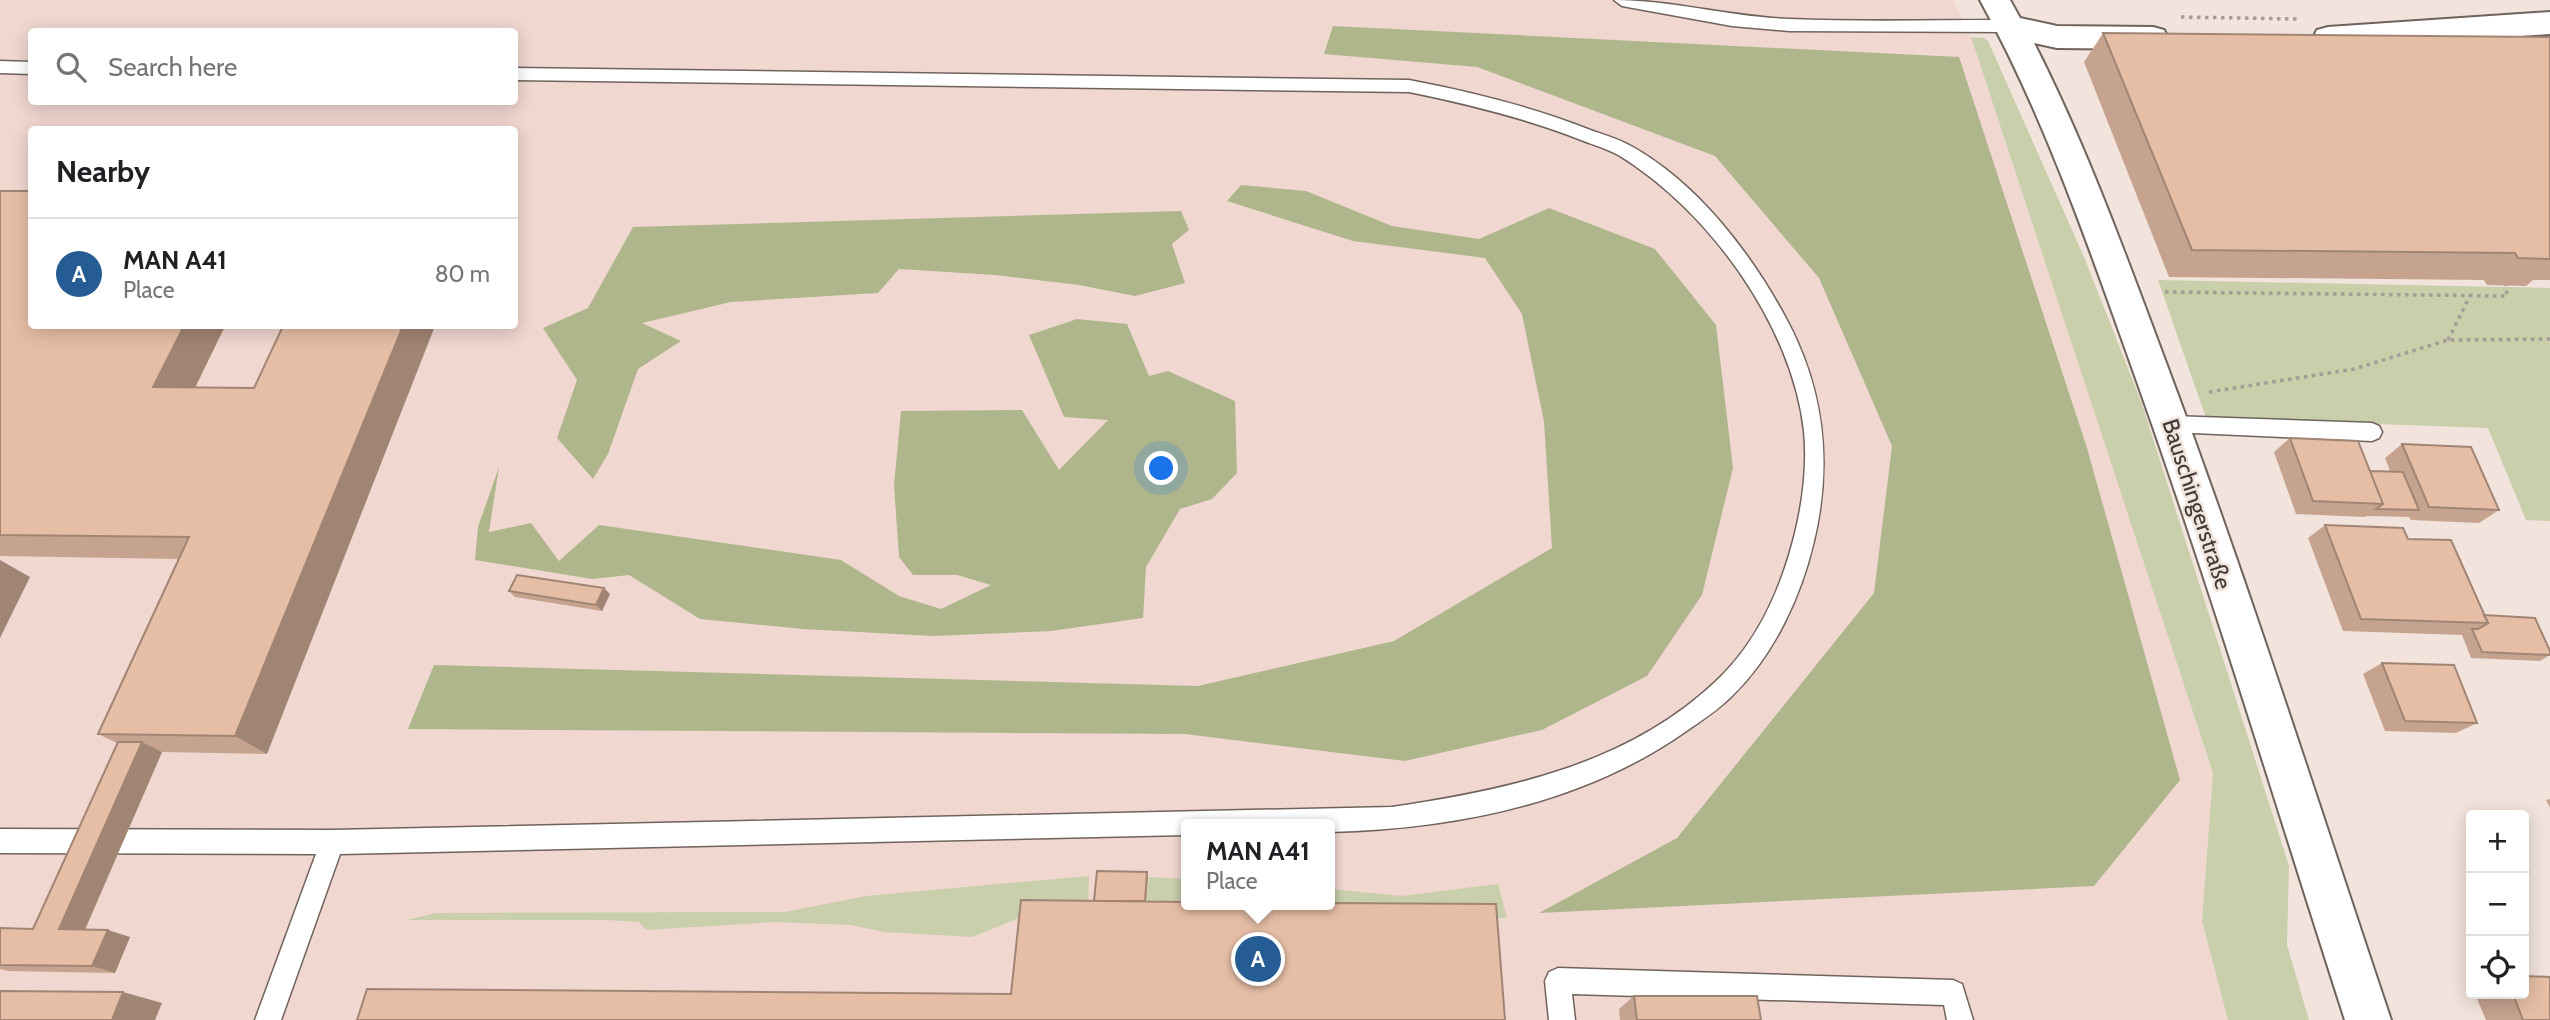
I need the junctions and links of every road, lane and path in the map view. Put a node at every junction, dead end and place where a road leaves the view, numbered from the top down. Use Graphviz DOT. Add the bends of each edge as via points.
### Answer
graph roads {
  1 [pos="1622,0"];
  2 [pos="2002,13"];
  3 [pos="2542,31"];
  4 [pos="2180,38"];
  5 [pos="2304,39"];
  6 [pos="0,67"];
  7 [pos="28,68"];
  8 [pos="518,74"];
  9 [pos="2506,285"];
  10 [pos="2152,291"];
  11 [pos="2470,296"];
  12 [pos="2550,339"];
  13 [pos="2448,340"];
  14 [pos="2200,393"];
  15 [pos="2171,424"];
  16 [pos="2372,432"];
  17 [pos="1335,820"];
  18 [pos="1181,824"];
  19 [pos="0,841"];
  20 [pos="332,842"];
  21 [pos="268,1020"];
  22 [pos="1562,1020"];
  23 [pos="1960,1020"];
  24 [pos="2368,1020"];
  1 -- 2 [label="lane" via="1789,25"];
  2 -- 4 [label="street" via="2057,37"];
  2 -- 15 [label="street, Bauschingerstraße" via="2083,189"];
  3 -- 5 [label="street"];
  6 -- 7 [label="lane"];
  8 -- 17 [label="lane" via="1409,86 1474,98 1553,121 1628,152 1673,188 1746,267 1797,362 1812,417 1815,473 1793,584 1764,638 1727,687 1672,729 1605,768 1535,793 1464,809 1392,819"];
  9 -- 11 [label="path" via="2507,296"];
  10 -- 11 [label="path"];
  11 -- 13 [label="path"];
  12 -- 13 [label="path"];
  13 -- 14 [label="path" via="2354,369"];
  15 -- 16 [label="lane"];
  15 -- 24 [label="street, Bauschingerstraße"];
  18 -- 20 [label="lane"];
  19 -- 20 [label="lane"];
  20 -- 21 [label="lane"];
  22 -- 23 [label="lane" via="1558,981 1953,993"];
}
